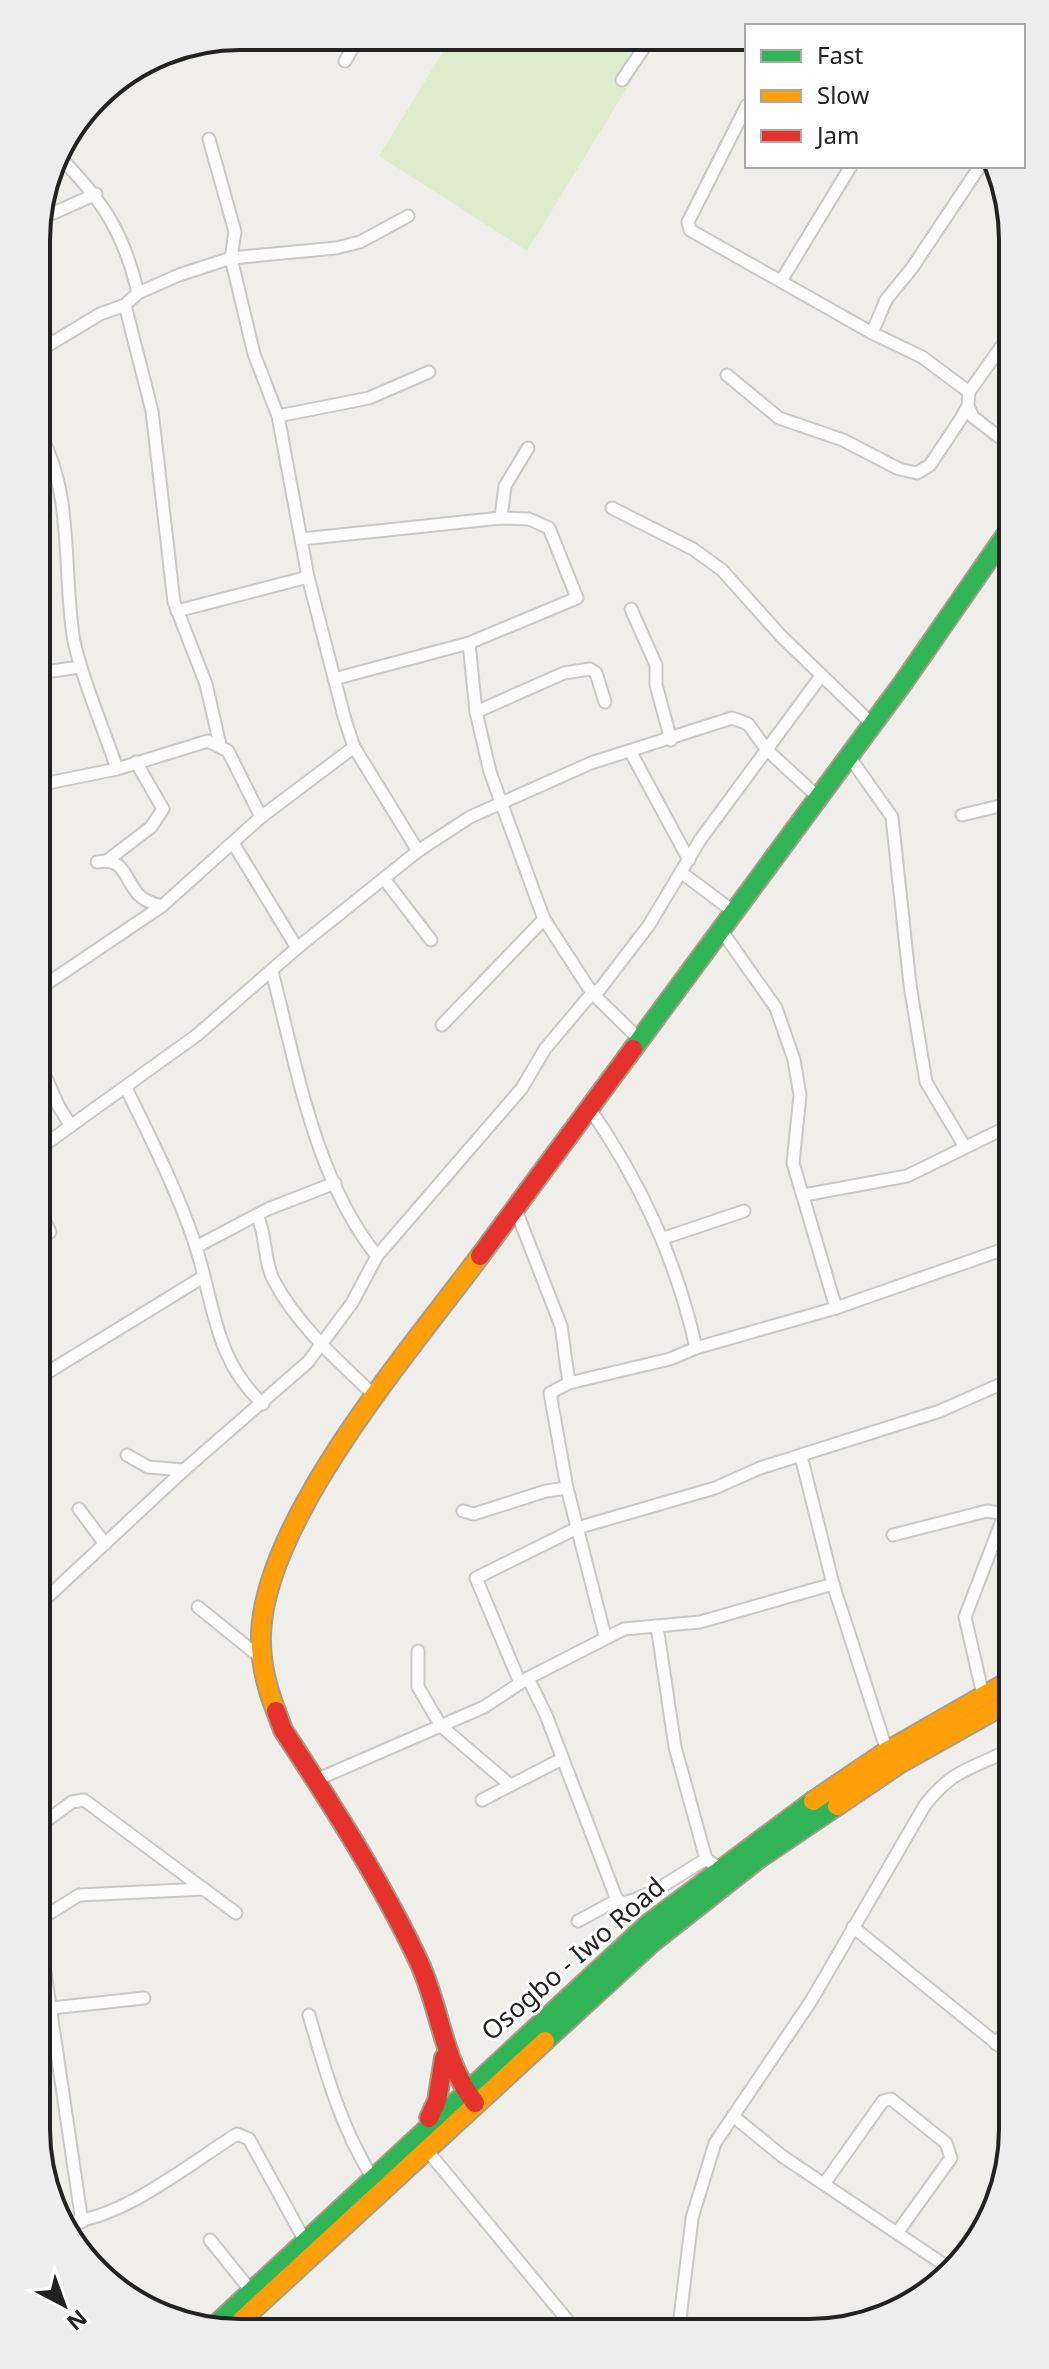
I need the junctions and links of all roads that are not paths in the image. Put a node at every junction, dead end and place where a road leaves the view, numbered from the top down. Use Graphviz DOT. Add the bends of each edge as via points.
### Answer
graph roads {
  1 [pos="351,50"];
  2 [pos="642,50"];
  3 [pos="345,61"];
  4 [pos="622,80"];
  5 [pos="745,109"];
  6 [pos="209,139"];
  7 [pos="66,163"];
  8 [pos="850,168"];
  9 [pos="979,168"];
  10 [pos="96,194"];
  11 [pos="52,214"];
  12 [pos="408,216"];
  13 [pos="231,258"];
  14 [pos="781,281"];
  15 [pos="138,293"];
  16 [pos="125,305"];
  17 [pos="872,333"];
  18 [pos="50,342"];
  19 [pos="999,350"];
  20 [pos="429,372"];
  21 [pos="727,375"];
  22 [pos="969,392"];
  23 [pos="971,412"];
  24 [pos="278,416"];
  25 [pos="999,436"];
  26 [pos="528,448"];
  27 [pos="50,458"];
  28 [pos="612,508"];
  29 [pos="501,518"];
  30 [pos="302,539"];
  31 [pos="999,544"];
  32 [pos="308,577"];
  33 [pos="631,609"];
  34 [pos="177,611"];
  35 [pos="469,643"];
  36 [pos="80,667"];
  37 [pos="50,671"];
  38 [pos="821,676"];
  39 [pos="334,679"];
  40 [pos="605,702"];
  41 [pos="476,712"];
  42 [pos="871,723"];
  43 [pos="671,740"];
  44 [pos="220,745"];
  45 [pos="354,747"];
  46 [pos="767,750"];
  47 [pos="630,751"];
  48 [pos="848,755"];
  49 [pos="136,762"];
  50 [pos="117,769"];
  51 [pos="50,783"];
  52 [pos="818,797"];
  53 [pos="500,803"];
  54 [pos="999,806"];
  55 [pos="962,815"];
  56 [pos="261,817"];
  57 [pos="233,843"];
  58 [pos="418,851"];
  59 [pos="689,860"];
  60 [pos="682,873"];
  61 [pos="385,880"];
  62 [pos="162,906"];
  63 [pos="734,912"];
  64 [pos="544,919"];
  65 [pos="721,930"];
  66 [pos="431,940"];
  67 [pos="297,948"];
  68 [pos="272,972"];
  69 [pos="50,982"];
  70 [pos="592,993"];
  71 [pos="442,1025"];
  72 [pos="639,1039"];
  73 [pos="50,1084"];
  74 [pos="126,1088"];
  75 [pos="587,1106"];
  76 [pos="71,1126"];
  77 [pos="999,1131"];
  78 [pos="50,1141"];
  79 [pos="965,1147"];
  80 [pos="335,1183"];
  81 [pos="804,1195"];
  82 [pos="514,1205"];
  83 [pos="744,1211"];
  84 [pos="257,1215"];
  85 [pos="664,1238"];
  86 [pos="196,1247"];
  87 [pos="999,1251"];
  88 [pos="377,1256"];
  89 [pos="203,1277"];
  90 [pos="836,1308"];
  91 [pos="322,1345"];
  92 [pos="696,1348"];
  93 [pos="50,1371"];
  94 [pos="569,1383"];
  95 [pos="999,1385"];
  96 [pos="376,1397"];
  97 [pos="263,1404"];
  98 [pos="127,1455"];
  99 [pos="801,1456"];
  100 [pos="184,1470"];
  101 [pos="567,1488"];
  102 [pos="79,1509"];
  103 [pos="463,1511"];
  104 [pos="999,1513"];
  105 [pos="577,1528"];
  106 [pos="999,1530"];
  107 [pos="893,1535"];
  108 [pos="105,1544"];
  109 [pos="833,1584"];
  110 [pos="50,1595"];
  111 [pos="198,1607"];
  112 [pos="657,1626"];
  113 [pos="605,1636"];
  114 [pos="418,1651"];
  115 [pos="261,1658"];
  116 [pos="524,1680"];
  117 [pos="999,1686"];
  118 [pos="983,1695"];
  119 [pos="999,1706"];
  120 [pos="441,1726"];
  121 [pos="923,1740"];
  122 [pos="887,1751"];
  123 [pos="999,1754"];
  124 [pos="562,1759"];
  125 [pos="316,1780"];
  126 [pos="509,1784"];
  127 [pos="482,1800"];
  128 [pos="50,1818"];
  129 [pos="712,1864"];
  130 [pos="204,1889"];
  131 [pos="617,1900"];
  132 [pos="50,1913"];
  133 [pos="236,1913"];
  134 [pos="578,1921"];
  135 [pos="853,1927"];
  136 [pos="50,1997"];
  137 [pos="144,1998"];
  138 [pos="52,2008"];
  139 [pos="309,2015"];
  140 [pos="999,2040"];
  141 [pos="996,2044"];
  142 [pos="999,2046"];
  143 [pos="444,2052"];
  144 [pos="470,2097"];
  145 [pos="733,2116"];
  146 [pos="423,2141"];
  147 [pos="372,2177"];
  148 [pos="824,2184"];
  149 [pos="74,2222"];
  150 [pos="82,2222"];
  151 [pos="897,2233"];
  152 [pos="210,2240"];
  153 [pos="305,2241"];
  154 [pos="942,2264"];
  155 [pos="251,2291"];
  156 [pos="222,2318"];
  157 [pos="242,2319"];
  158 [pos="567,2319"];
  159 [pos="680,2319"];
  1 -- 3 [label="street"];
  2 -- 4 [label="street"];
  5 -- 14 [label="street" via="688,227"];
  6 -- 13 [label="street" via="235,232"];
  7 -- 10 [label="street"];
  8 -- 14 [label="street"];
  9 -- 17 [label="street" via="886,300"];
  10 -- 11 [label="street"];
  10 -- 15 [label="street" via="121,237"];
  12 -- 13 [label="street" via="360,242 336,248"];
  13 -- 15 [label="street"];
  13 -- 24 [label="street" via="254,354"];
  14 -- 17 [label="street"];
  15 -- 16 [label="street"];
  16 -- 18 [label="street"];
  16 -- 34 [label="street" via="152,411"];
  17 -- 22 [label="street" via="938,366"];
  19 -- 22 [label="street"];
  20 -- 24 [label="street" via="369,398"];
  21 -- 23 [label="street" via="779,418 843,440 899,469 924,471"];
  22 -- 23 [label="street"];
  23 -- 25 [label="street"];
  24 -- 30 [label="street"];
  26 -- 29 [label="street" via="505,486"];
  27 -- 36 [label="street"];
  28 -- 38 [label="street" via="693,549 722,570"];
  29 -- 30 [label="street"];
  29 -- 35 [label="street" via="545,523 577,598"];
  30 -- 32 [label="street"];
  31 -- 42 [label="main road"];
  32 -- 34 [label="street"];
  32 -- 39 [label="street"];
  33 -- 43 [label="street" via="656,665"];
  34 -- 44 [label="street" via="206,684"];
  35 -- 39 [label="street"];
  35 -- 41 [label="street"];
  36 -- 37 [label="street"];
  36 -- 50 [label="street"];
  38 -- 42 [label="street"];
  38 -- 46 [label="street"];
  39 -- 45 [label="street"];
  40 -- 41 [label="street" via="590,669 564,673"];
  41 -- 53 [label="street"];
  42 -- 48 [label="main road"];
  43 -- 46 [label="street" via="732,718 748,724"];
  43 -- 47 [label="street"];
  44 -- 49 [label="street" via="208,741"];
  44 -- 56 [label="street" via="238,765"];
  45 -- 56 [label="street"];
  45 -- 58 [label="street"];
  46 -- 52 [label="street"];
  46 -- 59 [label="street"];
  47 -- 53 [label="street"];
  47 -- 59 [label="street"];
  48 -- 52 [label="main road"];
  48 -- 79 [label="street" via="892,817 926,1082"];
  49 -- 50 [label="street"];
  49 -- 62 [label="street" via="163,809 151,827 102,861 126,871 139,895"];
  50 -- 51 [label="street"];
  52 -- 63 [label="main road"];
  53 -- 58 [label="street"];
  53 -- 64 [label="street"];
  54 -- 55 [label="street"];
  56 -- 57 [label="street"];
  57 -- 62 [label="street"];
  57 -- 67 [label="street"];
  58 -- 61 [label="street"];
  59 -- 60 [label="street"];
  60 -- 63 [label="street"];
  60 -- 70 [label="street" via="649,925"];
  61 -- 66 [label="street"];
  61 -- 67 [label="street"];
  62 -- 69 [label="street"];
  63 -- 65 [label="main road"];
  64 -- 70 [label="street"];
  64 -- 71 [label="street"];
  65 -- 72 [label="main road"];
  65 -- 81 [label="street" via="776,1008 794,1060 800,1095 793,1163"];
  67 -- 68 [label="street"];
  68 -- 74 [label="street"];
  68 -- 80 [label="street" via="309,1110"];
  70 -- 72 [label="street"];
  70 -- 88 [label="street" via="545,1049 522,1088"];
  72 -- 75 [label="main road"];
  73 -- 76 [label="street"];
  74 -- 76 [label="street"];
  74 -- 86 [label="street"];
  75 -- 82 [label="main road"];
  75 -- 85 [label="street" via="616,1146"];
  76 -- 78 [label="street"];
  77 -- 79 [label="street"];
  79 -- 81 [label="street" via="907,1176"];
  80 -- 84 [label="street"];
  80 -- 88 [label="street"];
  81 -- 90 [label="street"];
  82 -- 94 [label="street" via="561,1326"];
  82 -- 96 [label="main road"];
  83 -- 85 [label="street"];
  84 -- 86 [label="street"];
  84 -- 91 [label="street" via="273,1279"];
  85 -- 92 [label="street"];
  86 -- 89 [label="street"];
  87 -- 90 [label="street"];
  88 -- 91 [label="street"];
  89 -- 93 [label="street"];
  89 -- 97 [label="street" via="237,1377"];
  90 -- 92 [label="street"];
  91 -- 96 [label="street"];
  91 -- 97 [label="street"];
  92 -- 94 [label="street"];
  94 -- 101 [label="street" via="549,1397"];
  95 -- 99 [label="street" via="940,1411"];
  96 -- 115 [label="main road" via="318,1481 288,1540 272,1581"];
  97 -- 100 [label="street"];
  98 -- 100 [label="street" via="148,1467"];
  99 -- 105 [label="street" via="715,1488"];
  99 -- 109 [label="street"];
  100 -- 108 [label="street"];
  101 -- 103 [label="street" via="474,1514"];
  101 -- 105 [label="street"];
  102 -- 108 [label="street"];
  104 -- 107 [label="street" via="987,1511"];
  105 -- 113 [label="street"];
  105 -- 116 [label="street" via="476,1578"];
  106 -- 118 [label="street" via="965,1617"];
  108 -- 110 [label="street"];
  109 -- 112 [label="street" via="700,1622"];
  109 -- 122 [label="street"];
  111 -- 115 [label="street"];
  112 -- 113 [label="street"];
  112 -- 129 [label="street" via="675,1747"];
  113 -- 116 [label="street"];
  114 -- 120 [label="street" via="418,1687"];
  115 -- 125 [label="main road" via="283,1730"];
  116 -- 120 [label="street" via="484,1707"];
  116 -- 124 [label="street"];
  117 -- 118 [label="main road, Osogbo - Iwo Road"];
  118 -- 121 [label="main road, Osogbo - Iwo Road"];
  119 -- 121 [label="main road, Osogbo - Iwo Road"];
  120 -- 125 [label="street"];
  120 -- 126 [label="street"];
  121 -- 122 [label="main road, Osogbo - Iwo Road"];
  121 -- 144 [label="main road, Osogbo - Iwo Road" via="730,1881"];
  122 -- 129 [label="main road, Osogbo - Iwo Road"];
  123 -- 135 [label="street" via="943,1782"];
  124 -- 126 [label="street"];
  124 -- 131 [label="street"];
  125 -- 143 [label="main road" via="421,1967"];
  126 -- 127 [label="street"];
  128 -- 130 [label="street" via="84,1800"];
  129 -- 131 [label="street" via="625,1903"];
  129 -- 144 [label="main road, Osogbo - Iwo Road" via="598,1968"];
  130 -- 132 [label="street" via="79,1895"];
  130 -- 133 [label="street"];
  131 -- 134 [label="street"];
  135 -- 141 [label="street"];
  135 -- 145 [label="street" via="811,2001"];
  136 -- 138 [label="street"];
  137 -- 138 [label="street"];
  138 -- 150 [label="street"];
  139 -- 147 [label="street" via="327,2078"];
  140 -- 141 [label="street"];
  141 -- 142 [label="street"];
  143 -- 144 [label="main road"];
  143 -- 146 [label="main road" via="437,2101"];
  144 -- 146 [label="main road, Osogbo - Iwo Road"];
  145 -- 148 [label="street"];
  145 -- 159 [label="street" via="715,2143 692,2218"];
  146 -- 147 [label="main road, Osogbo - Iwo Road"];
  146 -- 157 [label="main road, Osogbo - Iwo Road"];
  146 -- 158 [label="street"];
  147 -- 153 [label="main road, Osogbo - Iwo Road"];
  148 -- 151 [label="street"];
  148 -- 151 [label="street" via="883,2101 891,2099 946,2143 951,2158"];
  149 -- 150 [label="street"];
  150 -- 153 [label="street" via="124,2205 237,2134 249,2139"];
  151 -- 154 [label="street"];
  152 -- 155 [label="street"];
  153 -- 155 [label="main road, Osogbo - Iwo Road"];
  155 -- 156 [label="main road, Osogbo - Iwo Road"];
}
